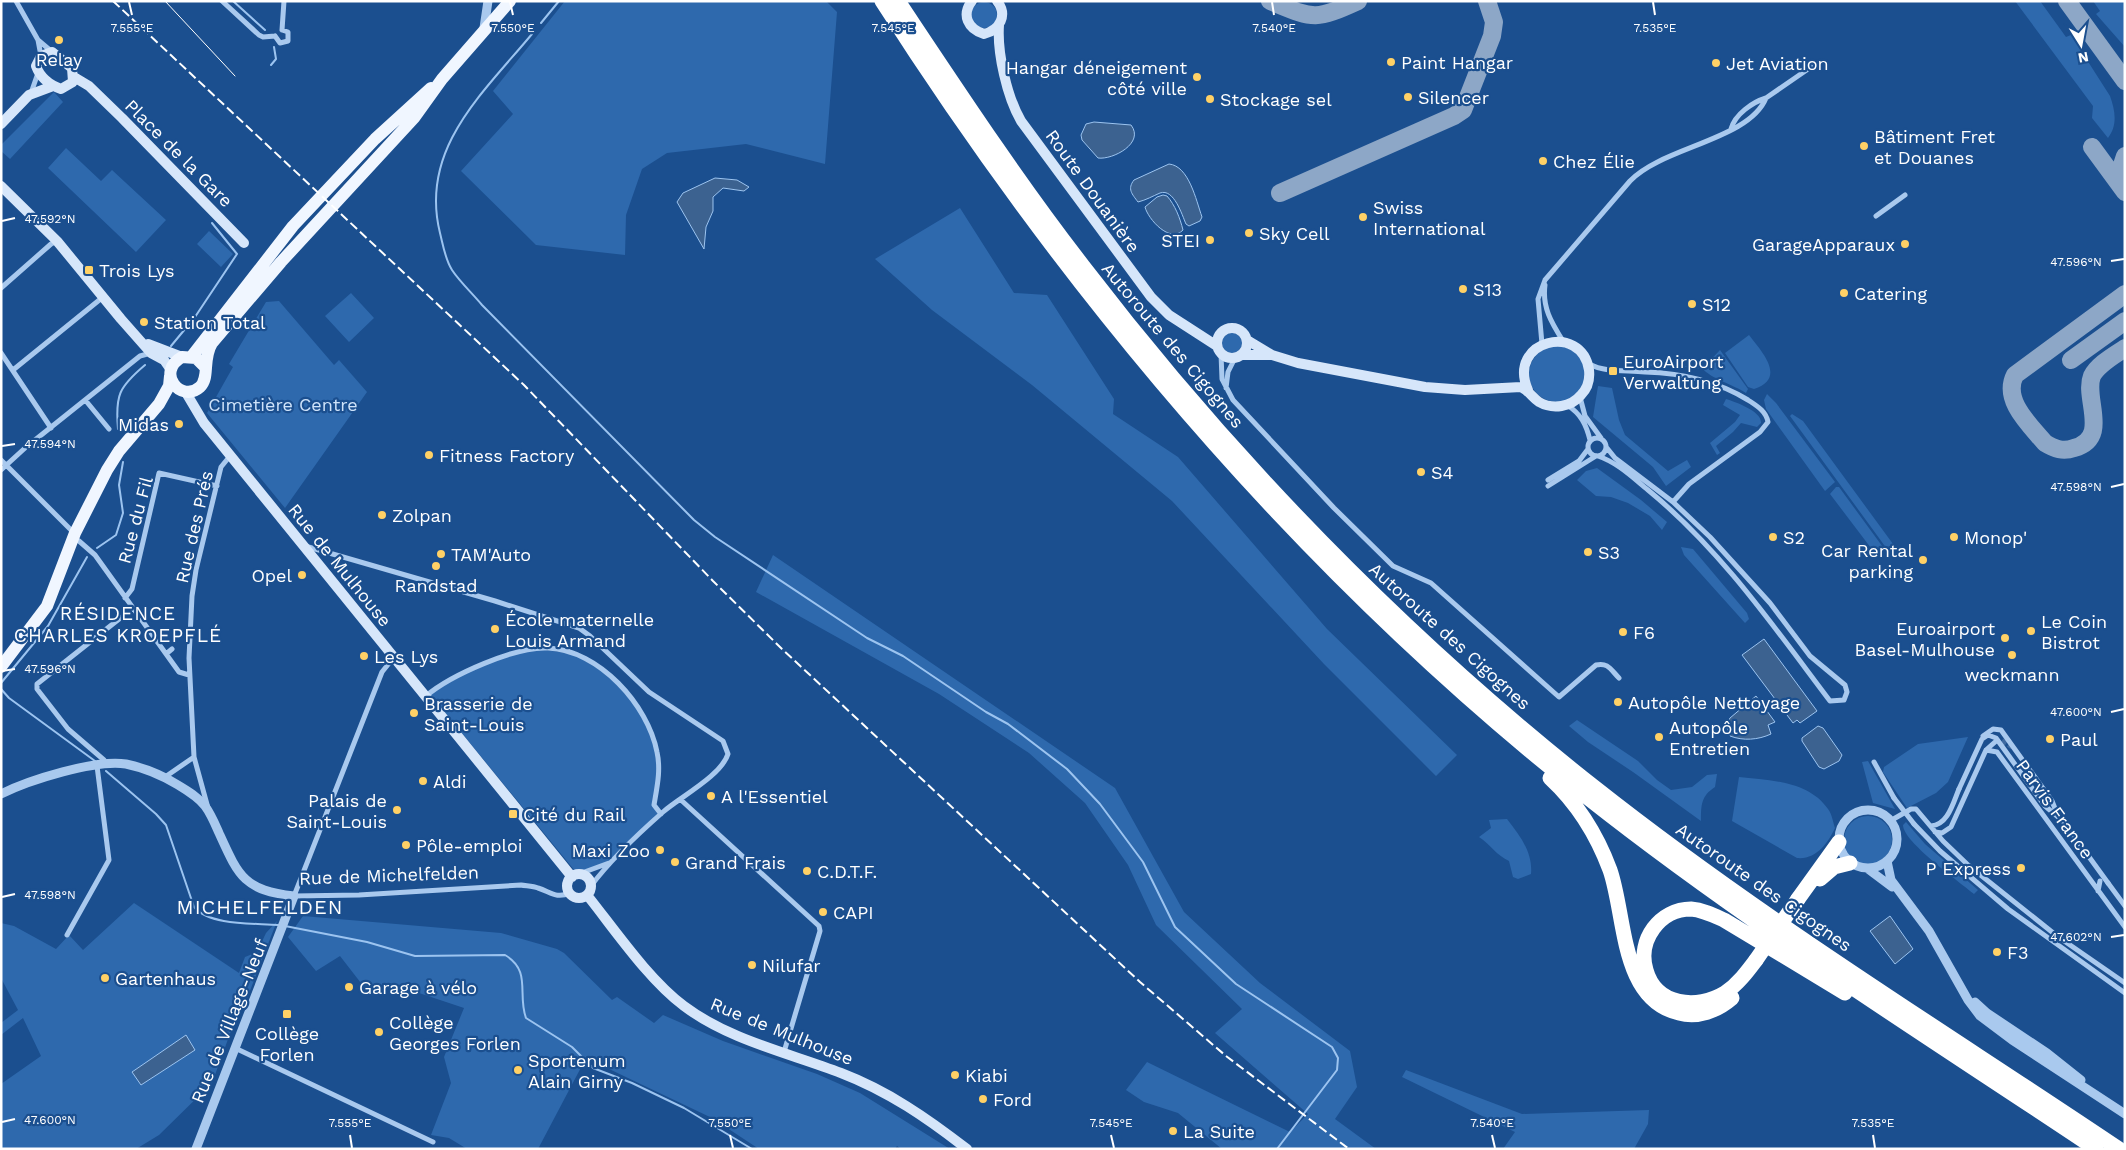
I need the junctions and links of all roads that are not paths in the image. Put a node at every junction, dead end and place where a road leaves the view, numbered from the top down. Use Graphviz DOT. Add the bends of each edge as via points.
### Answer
graph roads {
  1 [pos="16,1"];
  2 [pos="222,1"];
  3 [pos="284,1"];
  4 [pos="488,1"];
  5 [pos="510,1"];
  6 [pos="876,1"];
  7 [pos="882,1"];
  8 [pos="898,1"];
  9 [pos="997,1"];
  10 [pos="969,3"];
  11 [pos="999,25"];
  12 [pos="898,26"];
  13 [pos="282,30"];
  14 [pos="483,33"];
  15 [pos="984,34"];
  16 [pos="275,36"];
  17 [pos="38,40"];
  18 [pos="52,52"];
  19 [pos="1000,52"];
  20 [pos="41,56"];
  21 [pos="1811,67"];
  22 [pos="38,73"];
  23 [pos="442,79"];
  24 [pos="72,81"];
  25 [pos="53,86"];
  26 [pos="29,95"];
  27 [pos="1,124"];
  28 [pos="1,186"];
  29 [pos="1905,196"];
  30 [pos="1876,216"];
  31 [pos="58,241"];
  32 [pos="244,243"];
  33 [pos="1545,280"];
  34 [pos="1,288"];
  35 [pos="103,297"];
  36 [pos="1192,329"];
  37 [pos="1223,331"];
  38 [pos="1247,340"];
  39 [pos="141,341"];
  40 [pos="1563,342"];
  41 [pos="1542,344"];
  42 [pos="1219,350"];
  43 [pos="1,353"];
  44 [pos="151,353"];
  45 [pos="1272,355"];
  46 [pos="140,356"];
  47 [pos="187,357"];
  48 [pos="1238,357"];
  49 [pos="1588,364"];
  50 [pos="204,366"];
  51 [pos="13,370"];
  52 [pos="171,373"];
  53 [pos="1524,375"];
  54 [pos="199,388"];
  55 [pos="1495,388"];
  56 [pos="1226,389"];
  57 [pos="1528,390"];
  58 [pos="183,391"];
  59 [pos="1580,397"];
  60 [pos="86,401"];
  61 [pos="159,404"];
  62 [pos="1566,405"];
  63 [pos="198,412"];
  64 [pos="51,428"];
  65 [pos="109,429"];
  66 [pos="1601,438"];
  67 [pos="1590,440"];
  68 [pos="1607,448"];
  69 [pos="1588,449"];
  70 [pos="231,456"];
  71 [pos="1597,456"];
  72 [pos="1,460"];
  73 [pos="6,465"];
  74 [pos="1,470"];
  75 [pos="1548,480"];
  76 [pos="217,486"];
  77 [pos="1548,486"];
  78 [pos="1673,502"];
  79 [pos="77,537"];
  80 [pos="304,546"];
  81 [pos="126,598"];
  82 [pos="133,608"];
  83 [pos="172,649"];
  84 [pos="166,654"];
  85 [pos="394,657"];
  86 [pos="1,666"];
  87 [pos="189,675"];
  88 [pos="1619,678"];
  89 [pos="426,696"];
  90 [pos="1497,723"];
  91 [pos="1982,739"];
  92 [pos="1995,742"];
  93 [pos="1986,750"];
  94 [pos="194,757"];
  95 [pos="1874,762"];
  96 [pos="101,766"];
  97 [pos="165,777"];
  98 [pos="203,785"];
  99 [pos="1,794"];
  100 [pos="199,799"];
  101 [pos="680,800"];
  102 [pos="210,813"];
  103 [pos="661,814"];
  104 [pos="2058,817"];
  105 [pos="1890,820"];
  106 [pos="1931,826"];
  107 [pos="1935,832"];
  108 [pos="1839,842"];
  109 [pos="614,861"];
  110 [pos="1887,861"];
  111 [pos="1850,863"];
  112 [pos="1868,869"];
  113 [pos="576,876"];
  114 [pos="2100,881"];
  115 [pos="589,890"];
  116 [pos="2098,891"];
  117 [pos="570,893"];
  118 [pos="1899,894"];
  119 [pos="294,896"];
  120 [pos="1800,900"];
  121 [pos="2125,906"];
  122 [pos="2125,928"];
  123 [pos="67,935"];
  124 [pos="1758,961"];
  125 [pos="2125,983"];
  126 [pos="1960,986"];
  127 [pos="2125,993"];
  128 [pos="1925,1037"];
  129 [pos="2027,1039"];
  130 [pos="2012,1040"];
  131 [pos="234,1048"];
  132 [pos="784,1052"];
  133 [pos="2098,1096"];
  134 [pos="2125,1114"];
  135 [pos="433,1142"];
  136 [pos="196,1149"];
  137 [pos="967,1149"];
  138 [pos="2096,1149"];
  139 [pos="2119,1149"];
  1 -- 17 [label="street"];
  2 -- 16 [label="street" via="259,35"];
  3 -- 13 [label="street"];
  4 -- 14 [label="street"];
  5 -- 14 [label="main road"];
  6 -- 12 [label="highway"];
  7 -- 12 [label="highway, Autoroute des Cigognes"];
  8 -- 139 [label="highway, Autoroute des Cigognes" via="992,141 1082,266 1173,378 1282,500 1411,628 1514,721 1595,788 1740,896"];
  9 -- 11 [label="main road, Route Douanière" via="1002,11"];
  10 -- 15 [label="main road, Route Douanière" via="966,17 970,26"];
  11 -- 15 [label="main road"];
  11 -- 19 [label="main road, Route Douanière"];
  12 -- 90 [label="highway, Autoroute des Cigognes" via="1044,234 1164,387 1272,508 1339,576"];
  13 -- 16 [label="street"];
  13 -- 16 [label="street" via="288,32 288,41 280,43"];
  14 -- 23 [label="main road"];
  15 -- 19 [label="main road, Route Douanière"];
  17 -- 18 [label="street"];
  17 -- 20 [label="street"];
  18 -- 20 [label="main road"];
  18 -- 24 [label="main road" via="72,68"];
  19 -- 36 [label="main road, Route Douanière" via="1013,103 1026,128 1152,297 1169,315"];
  20 -- 22 [label="main road" via="36,66"];
  21 -- 33 [label="street" via="1766,98 1764,105 1745,123 1644,168"];
  22 -- 25 [label="main road"];
  22 -- 26 [label="street"];
  23 -- 47 [label="main road" via="375,139 293,226"];
  23 -- 50 [label="main road" via="414,118 281,262 212,343"];
  24 -- 25 [label="main road, Place de la Gare" via="61,89"];
  24 -- 32 [label="main road, Place de la Gare" via="89,86"];
  25 -- 26 [label="main road"];
  26 -- 27 [label="main road"];
  28 -- 31 [label="main road"];
  29 -- 30 [label="street"];
  31 -- 34 [label="street"];
  31 -- 35 [label="main road"];
  33 -- 40 [label="street" via="1543,299 1548,316"];
  33 -- 41 [label="street" via="1538,299"];
  35 -- 39 [label="main road"];
  35 -- 51 [label="street"];
  36 -- 37 [label="main road, Route Douanière"];
  36 -- 42 [label="main road, Route Douanière"];
  37 -- 38 [label="main road" via="1230,328 1239,330"];
  37 -- 42 [label="main road" via="1217,339"];
  38 -- 45 [label="main road"];
  38 -- 48 [label="main road" via="1247,347"];
  39 -- 44 [label="main road"];
  39 -- 46 [label="street"];
  39 -- 47 [label="main road"];
  40 -- 41 [label="main road"];
  40 -- 49 [label="main road" via="1579,350"];
  41 -- 53 [label="main road" via="1527,360"];
  42 -- 48 [label="main road" via="1225,357"];
  42 -- 56 [label="street"];
  43 -- 51 [label="street"];
  44 -- 46 [label="street"];
  44 -- 52 [label="main road" via="164,360"];
  45 -- 48 [label="main road"];
  45 -- 55 [label="main road" via="1313,367 1436,389"];
  46 -- 60 [label="street"];
  47 -- 50 [label="main road" via="199,360"];
  47 -- 52 [label="main road" via="177,360"];
  48 -- 56 [label="street" via="1228,372"];
  49 -- 59 [label="main road" via="1588,384"];
  49 -- 78 [label="street" via="1610,370 1694,377 1739,394 1765,412 1768,422 1760,432 1689,484"];
  50 -- 54 [label="main road" via="206,377"];
  51 -- 64 [label="street"];
  52 -- 58 [label="main road" via="174,385"];
  52 -- 61 [label="main road" via="169,386"];
  53 -- 55 [label="main road"];
  53 -- 57 [label="main road"];
  54 -- 58 [label="main road"];
  54 -- 63 [label="main road"];
  55 -- 57 [label="main road" via="1522,387"];
  56 -- 88 [label="street" via="1277,448 1393,566 1431,583 1559,697 1596,665 1604,663"];
  57 -- 62 [label="main road" via="1541,402 1558,407"];
  58 -- 61 [label="main road"];
  58 -- 63 [label="main road, Rue de Mulhouse"];
  59 -- 62 [label="main road"];
  59 -- 66 [label="street" via="1585,416"];
  60 -- 64 [label="street"];
  60 -- 65 [label="street"];
  61 -- 79 [label="main road" via="119,450"];
  62 -- 67 [label="street" via="1578,412"];
  63 -- 70 [label="main road, Rue de Mulhouse"];
  64 -- 73 [label="street"];
  66 -- 67 [label="street"];
  66 -- 68 [label="street"];
  67 -- 69 [label="street"];
  68 -- 71 [label="street" via="1605,453"];
  68 -- 78 [label="street" via="1615,458"];
  69 -- 71 [label="street"];
  69 -- 75 [label="street" via="1579,461"];
  70 -- 76 [label="street, Rue des Prés" via="221,467"];
  70 -- 80 [label="main road, Rue de Mulhouse"];
  71 -- 77 [label="street"];
  71 -- 78 [label="street" via="1620,468 1684,520 1732,574 1830,701 1844,700 1845,685 1810,656 1746,575"];
  72 -- 73 [label="street"];
  73 -- 74 [label="street"];
  73 -- 79 [label="street"];
  76 -- 81 [label="street, Rue du Fil" via="160,473 132,590"];
  76 -- 87 [label="street, Rue des Prés" via="192,596"];
  79 -- 81 [label="street" via="95,555"];
  79 -- 86 [label="main road" via="47,606"];
  80 -- 85 [label="main road, Rue de Mulhouse"];
  80 -- 101 [label="street" via="495,601 585,632 649,692 726,745 728,754 724,762"];
  81 -- 82 [label="street"];
  82 -- 84 [label="street"];
  82 -- 96 [label="street" via="37,684 68,729 99,754"];
  83 -- 84 [label="street"];
  84 -- 87 [label="street" via="179,672"];
  85 -- 89 [label="main road, Rue de Mulhouse"];
  85 -- 119 [label="street, Rue de Village-Neuf" via="382,672"];
  87 -- 94 [label="street, Rue des Prés"];
  89 -- 103 [label="street" via="500,656 516,651 547,647 584,658 618,683 642,712 658,753 654,805"];
  89 -- 113 [label="main road, Rue de Mulhouse"];
  90 -- 124 [label="highway" via="1562,789 1594,836 1615,888 1633,970 1649,998 1678,1013 1708,1012 1732,998"];
  90 -- 128 [label="highway, Autoroute des Cigognes" via="1588,798 1732,904"];
  91 -- 104 [label="street, bridge" via="1988,735 1996,738 2045,806"];
  91 -- 104 [label="street, bridge" via="1993,729 2001,730 2052,801"];
  91 -- 106 [label="street, bridge" via="1945,820"];
  92 -- 93 [label="street"];
  93 -- 107 [label="street" via="1951,826 1942,833"];
  93 -- 116 [label="street, Parvis France" via="1997,752"];
  94 -- 97 [label="street"];
  94 -- 98 [label="street, Rue des Prés"];
  95 -- 127 [label="street, bridge" via="1894,798 1940,851 2008,909"];
  96 -- 97 [label="street, Rue de Michelfelden" via="124,764"];
  96 -- 99 [label="street, Rue de Michelfelden" via="40,778"];
  96 -- 123 [label="street" via="109,865"];
  97 -- 100 [label="street, Rue de Michelfelden"];
  98 -- 100 [label="street"];
  98 -- 102 [label="street, Rue des Prés"];
  100 -- 102 [label="street, Rue de Michelfelden"];
  101 -- 103 [label="street"];
  101 -- 132 [label="street" via="819,926"];
  102 -- 119 [label="street, Rue de Michelfelden" via="242,877 259,889"];
  103 -- 109 [label="street"];
  104 -- 121 [label="street, bridge"];
  105 -- 106 [label="street" via="1916,809"];
  105 -- 108 [label="street" via="1874,810 1856,812 1844,822"];
  105 -- 110 [label="street" via="1897,842"];
  106 -- 107 [label="street"];
  107 -- 125 [label="street" via="2021,908"];
  108 -- 111 [label="street"];
  108 -- 120 [label="highway"];
  109 -- 113 [label="street"];
  109 -- 115 [label="street"];
  110 -- 112 [label="street"];
  110 -- 118 [label="street" via="1888,876"];
  111 -- 112 [label="street"];
  111 -- 120 [label="highway" via="1829,870"];
  112 -- 118 [label="street"];
  113 -- 115 [label="main road" via="588,879"];
  113 -- 117 [label="main road" via="568,883"];
  114 -- 116 [label="street"];
  115 -- 117 [label="main road" via="578,898"];
  115 -- 132 [label="main road, Rue de Mulhouse" via="666,991 685,1007 720,1026"];
  116 -- 122 [label="street, Parvis France"];
  117 -- 119 [label="street, Rue de Michelfelden" via="552,896 538,888 521,886"];
  118 -- 126 [label="street" via="1928,931"];
  119 -- 131 [label="street, Rue de Village-Neuf"];
  120 -- 124 [label="highway, bridge"];
  124 -- 128 [label="highway" via="1720,996 1684,1003 1669,999 1653,984 1646,970 1644,950 1652,930 1666,917 1685,910 1703,911 1724,920 1813,975"];
  126 -- 129 [label="street" via="1980,1007"];
  126 -- 130 [label="street" via="1980,1016"];
  128 -- 138 [label="highway, Autoroute des Cigognes"];
  129 -- 130 [label="street"];
  129 -- 133 [label="street"];
  130 -- 133 [label="street"];
  131 -- 135 [label="street"];
  131 -- 136 [label="street, Rue de Village-Neuf"];
  132 -- 137 [label="main road, Rue de Mulhouse" via="901,1101"];
  133 -- 134 [label="street"];
}
